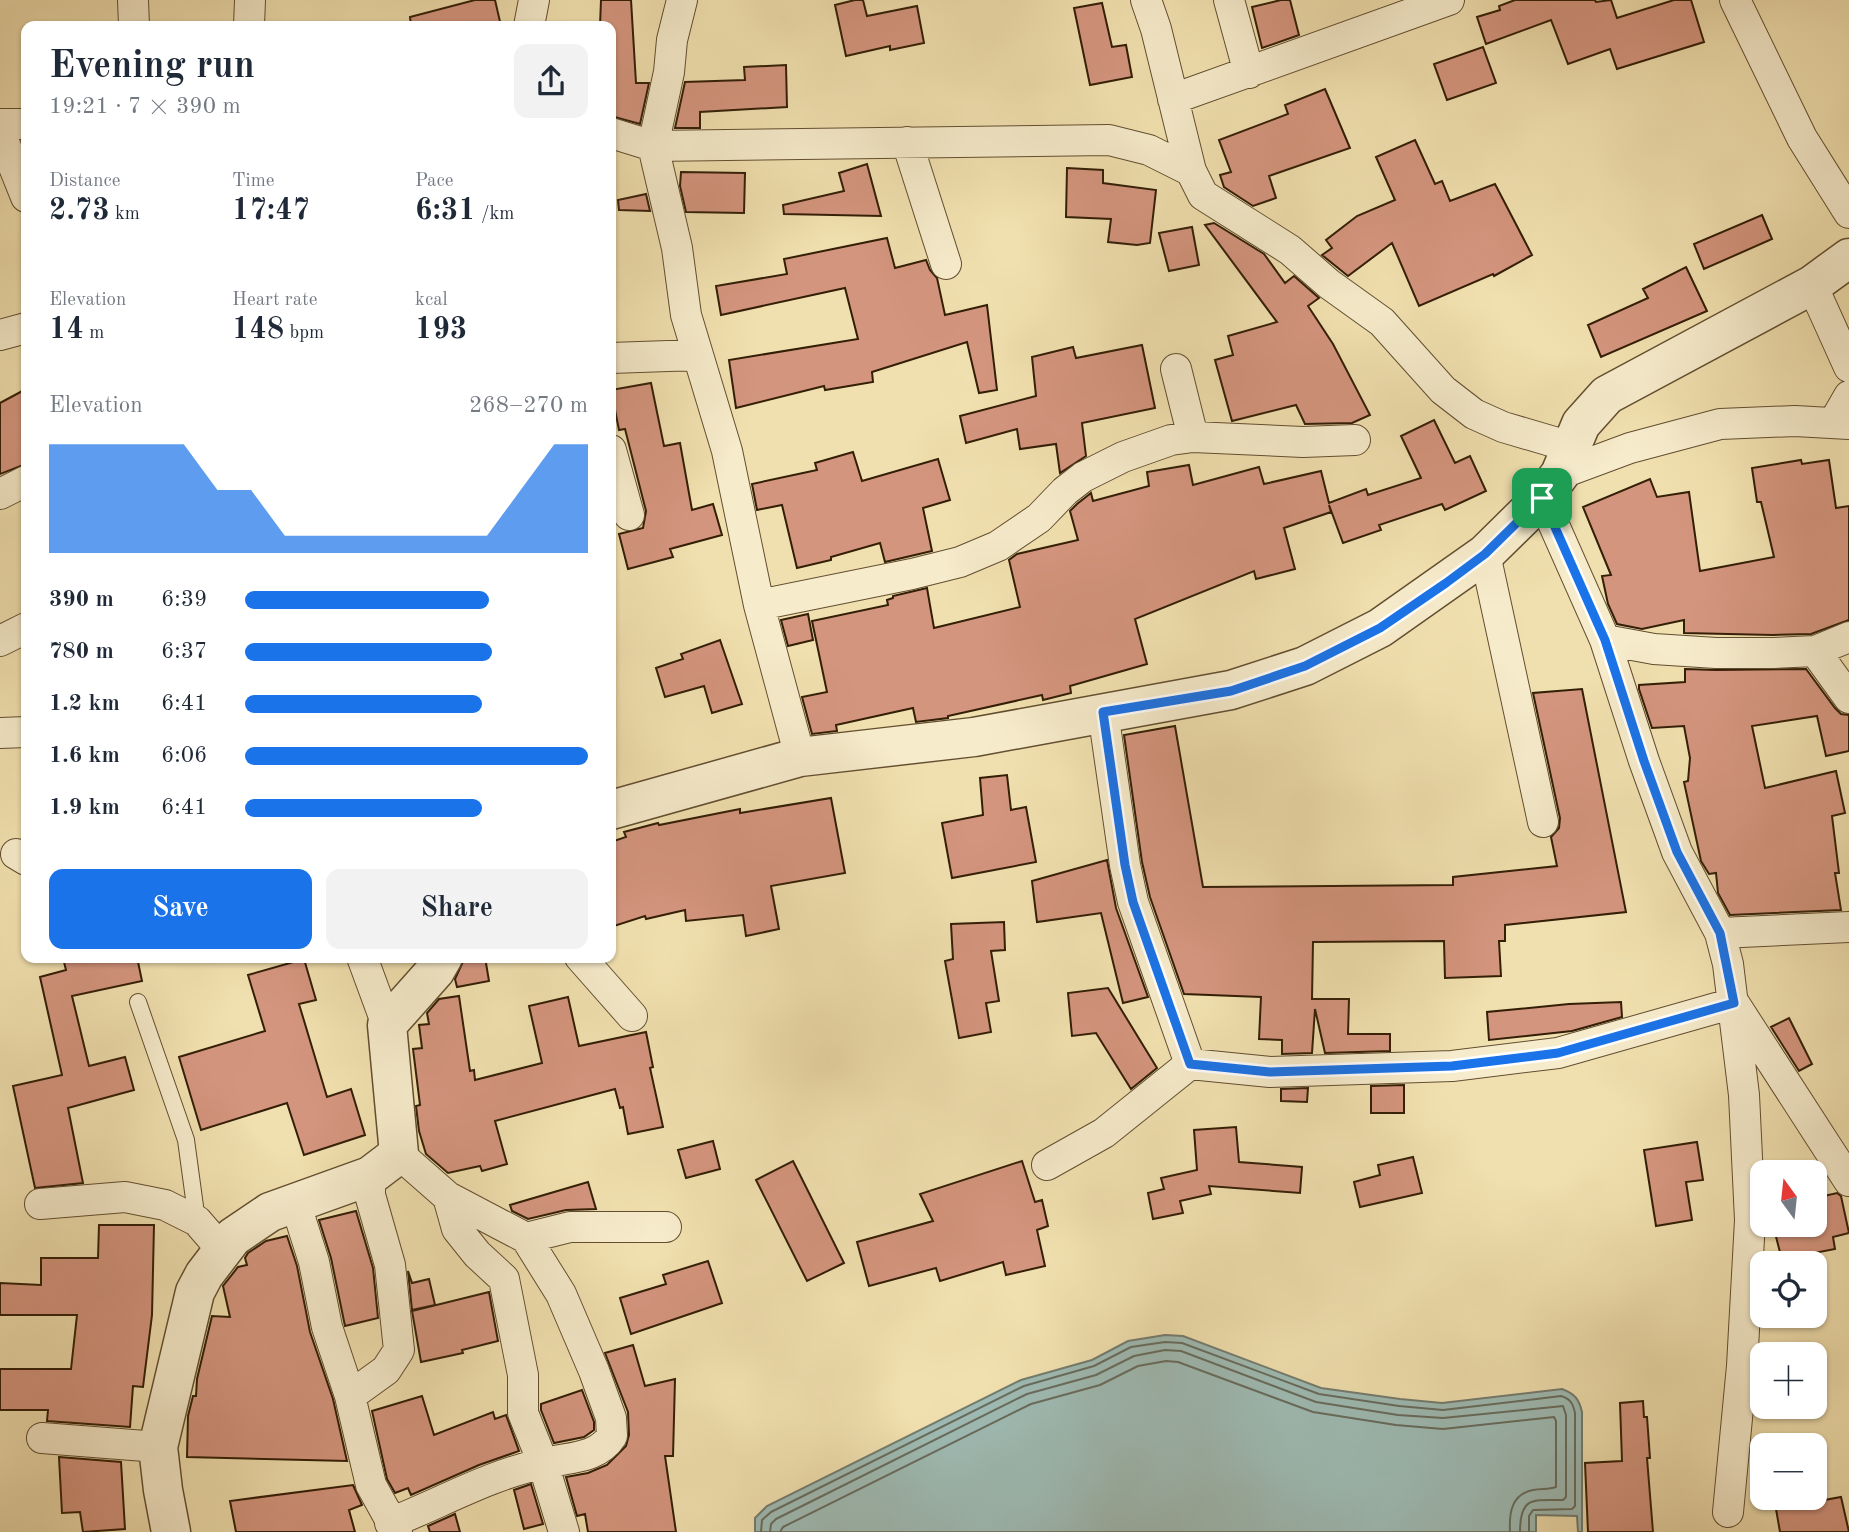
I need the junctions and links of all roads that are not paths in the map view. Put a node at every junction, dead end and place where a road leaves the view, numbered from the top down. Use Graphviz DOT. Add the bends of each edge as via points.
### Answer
graph roads {
  1 [pos="133,0"];
  2 [pos="250,0"];
  3 [pos="534,0"];
  4 [pos="682,0"];
  5 [pos="1146,0"];
  6 [pos="1228,0"];
  7 [pos="1449,0"];
  8 [pos="1735,0"];
  9 [pos="134,21"];
  10 [pos="249,21"];
  11 [pos="530,21"];
  12 [pos="1249,73"];
  13 [pos="1173,99"];
  14 [pos="0,124"];
  15 [pos="21,124"];
  16 [pos="0,132"];
  17 [pos="616,135"];
  18 [pos="907,142"];
  19 [pos="653,146"];
  20 [pos="1191,171"];
  21 [pos="21,184"];
  22 [pos="1849,213"];
  23 [pos="1849,258"];
  24 [pos="946,264"];
  25 [pos="1812,285"];
  26 [pos="21,329"];
  27 [pos="0,335"];
  28 [pos="696,355"];
  29 [pos="616,358"];
  30 [pos="1849,367"];
  31 [pos="1176,369"];
  32 [pos="1849,396"];
  33 [pos="1841,423"];
  34 [pos="1193,437"];
  35 [pos="1356,440"];
  36 [pos="616,468"];
  37 [pos="1558,473"];
  38 [pos="21,484"];
  39 [pos="0,494"];
  40 [pos="629,515"];
  41 [pos="1485,554"];
  42 [pos="759,605"];
  43 [pos="21,630"];
  44 [pos="1849,637"];
  45 [pos="0,640"];
  46 [pos="1605,640"];
  47 [pos="1815,651"];
  48 [pos="1849,698"];
  49 [pos="1103,712"];
  50 [pos="21,732"];
  51 [pos="0,733"];
  52 [pos="800,757"];
  53 [pos="616,809"];
  54 [pos="1543,822"];
  55 [pos="1849,927"];
  56 [pos="1720,933"];
  57 [pos="364,963"];
  58 [pos="440,963"];
  59 [pos="585,963"];
  60 [pos="138,1002"];
  61 [pos="1734,1003"];
  62 [pos="632,1016"];
  63 [pos="387,1025"];
  64 [pos="1190,1064"];
  65 [pos="384,1165"];
  66 [pos="1047,1165"];
  67 [pos="1849,1181"];
  68 [pos="447,1197"];
  69 [pos="295,1202"];
  70 [pos="40,1204"];
  71 [pos="197,1221"];
  72 [pos="666,1227"];
  73 [pos="526,1238"];
  74 [pos="223,1251"];
  75 [pos="350,1396"];
  76 [pos="41,1438"];
  77 [pos="158,1447"];
  78 [pos="543,1463"];
  79 [pos="1728,1512"];
  80 [pos="394,1527"];
  81 [pos="171,1532"];
  82 [pos="564,1532"];
  1 -- 9 [label="street"];
  2 -- 10 [label="street"];
  3 -- 11 [label="street"];
  4 -- 19 [label="street"];
  5 -- 13 [label="street"];
  6 -- 12 [label="street"];
  7 -- 12 [label="street"];
  8 -- 22 [label="street" via="1802,138"];
  12 -- 13 [label="street"];
  13 -- 20 [label="street"];
  14 -- 15 [label="street"];
  16 -- 21 [label="street"];
  17 -- 19 [label="street"];
  18 -- 19 [label="street"];
  18 -- 20 [label="street" via="1109,140 1149,150"];
  18 -- 24 [label="street"];
  19 -- 28 [label="street"];
  20 -- 37 [label="street" via="1203,195 1290,250 1382,322 1443,390 1474,414 1503,428"];
  23 -- 25 [label="street"];
  25 -- 30 [label="street"];
  25 -- 37 [label="street" via="1607,395 1581,424"];
  26 -- 27 [label="street"];
  28 -- 29 [label="street"];
  28 -- 42 [label="street" via="727,451"];
  31 -- 34 [label="street"];
  32 -- 33 [label="street"];
  33 -- 37 [label="street" via="1720,424"];
  34 -- 35 [label="street"];
  34 -- 42 [label="street" via="1123,457 1083,477 1039,518 998,546 960,562"];
  36 -- 40 [label="street"];
  37 -- 41 [label="street"];
  37 -- 46 [label="street"];
  38 -- 39 [label="street"];
  41 -- 49 [label="street" via="1380,628 1305,666 1231,691"];
  41 -- 54 [label="street"];
  42 -- 52 [label="street"];
  43 -- 45 [label="street"];
  44 -- 47 [label="street"];
  46 -- 47 [label="street" via="1716,653"];
  46 -- 56 [label="street" via="1677,852"];
  47 -- 48 [label="street"];
  49 -- 52 [label="street" via="974,737"];
  49 -- 64 [label="street" via="1133,902"];
  50 -- 51 [label="street"];
  52 -- 53 [label="street"];
  55 -- 56 [label="street"];
  56 -- 61 [label="street"];
  57 -- 63 [label="street"];
  58 -- 63 [label="street"];
  59 -- 62 [label="street"];
  60 -- 71 [label="lane" via="186,1140"];
  61 -- 64 [label="street" via="1558,1053 1452,1066 1270,1072"];
  61 -- 67 [label="street"];
  61 -- 79 [label="street" via="1750,1220"];
  63 -- 65 [label="street"];
  64 -- 66 [label="street" via="1104,1133"];
  65 -- 68 [label="street"];
  65 -- 69 [label="street"];
  65 -- 75 [label="street" via="370,1195 390,1265 399,1350 386,1370"];
  68 -- 73 [label="street"];
  68 -- 78 [label="street" via="457,1229 504,1279 523,1375 523,1413"];
  69 -- 74 [label="street" via="270,1212 233,1237"];
  69 -- 75 [label="street"];
  70 -- 71 [label="street" via="125,1197 165,1205"];
  71 -- 74 [label="street"];
  72 -- 73 [label="street" via="570,1227"];
  73 -- 78 [label="street" via="561,1294 612,1425 612,1436 602,1448 589,1455"];
  74 -- 77 [label="street" via="195,1292"];
  75 -- 80 [label="street" via="371,1485"];
  76 -- 77 [label="street"];
  77 -- 81 [label="street"];
  78 -- 80 [label="street" via="484,1482"];
  78 -- 82 [label="street"];
}
